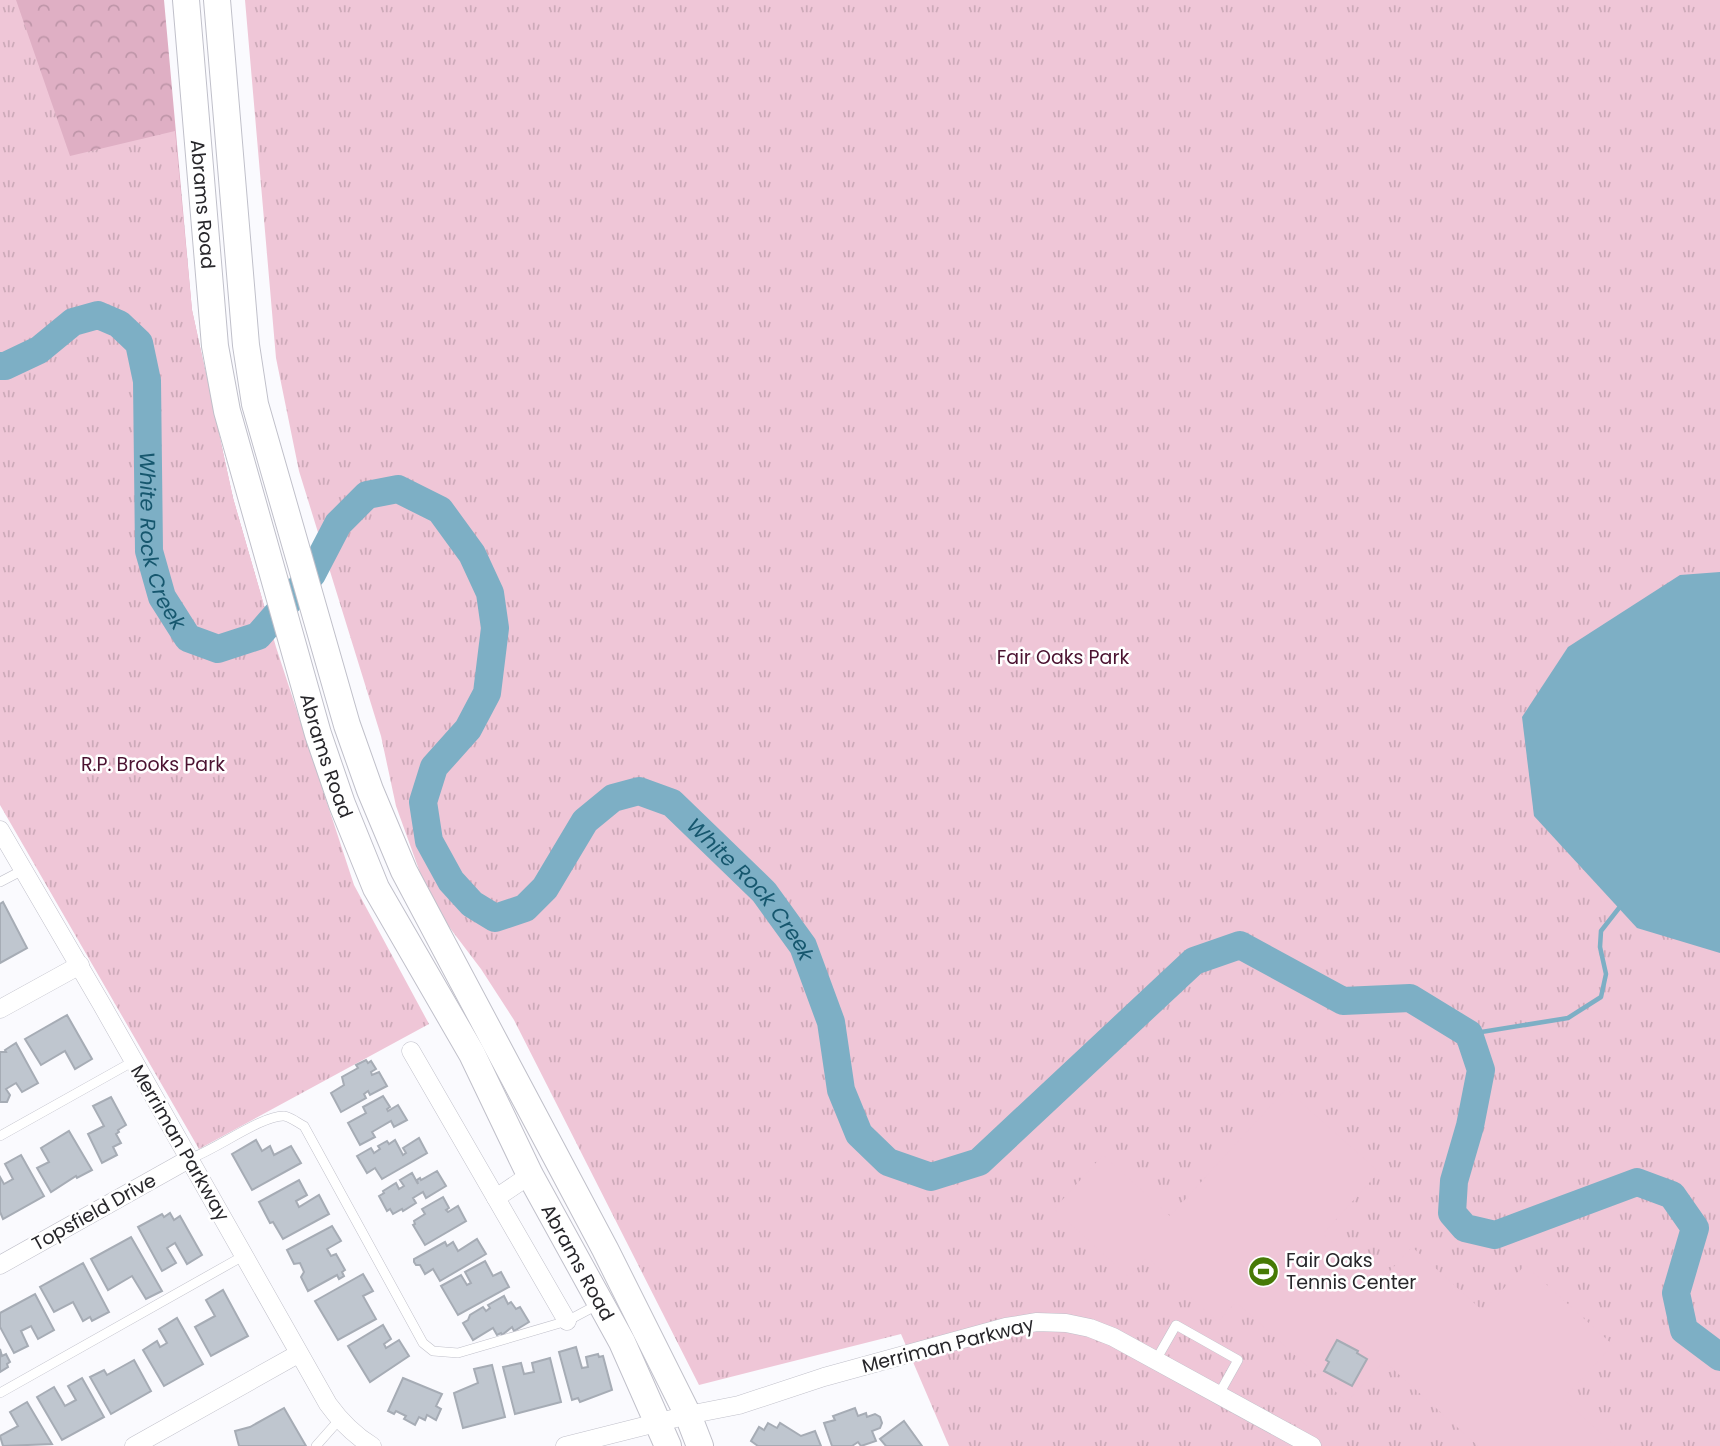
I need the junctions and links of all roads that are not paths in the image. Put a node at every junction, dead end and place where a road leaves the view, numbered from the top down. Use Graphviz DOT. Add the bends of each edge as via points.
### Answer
graph roads {
  1 [pos="186,0"];
  2 [pos="217,0"];
  3 [pos="0,830"];
  4 [pos="23,870"];
  5 [pos="0,882"];
  6 [pos="80,965"];
  7 [pos="0,1009"];
  8 [pos="411,1051"];
  9 [pos="134,1060"];
  10 [pos="0,1136"];
  11 [pos="557,1158"];
  12 [pos="189,1159"];
  13 [pos="530,1175"];
  14 [pos="496,1198"];
  15 [pos="245,1255"];
  16 [pos="0,1265"];
  17 [pos="600,1304"];
  18 [pos="567,1321"];
  19 [pos="298,1354"];
  20 [pos="1156,1360"];
  21 [pos="0,1393"];
  22 [pos="1219,1394"];
  23 [pos="688,1415"];
  24 [pos="339,1420"];
  25 [pos="664,1434"];
  26 [pos="575,1445"];
  27 [pos="134,1446"];
  28 [pos="316,1446"];
  29 [pos="372,1446"];
  30 [pos="700,1446"];
  31 [pos="1312,1446"];
  1 -- 13 [label="main road, Abrams Road" via="215,346 226,411 318,734 376,888 472,1054"];
  2 -- 11 [label="main road, Abrams Road" via="244,332 255,404 347,725 404,871"];
  3 -- 4 [label="street, Merriman Parkway"];
  4 -- 5 [label="lane"];
  4 -- 6 [label="street, Merriman Parkway"];
  6 -- 7 [label="street"];
  6 -- 9 [label="street, Merriman Parkway"];
  8 -- 14 [label="street"];
  9 -- 10 [label="lane"];
  9 -- 12 [label="street, Merriman Parkway"];
  11 -- 13 [label="main road"];
  11 -- 23 [label="main road, Abrams Road"];
  12 -- 15 [label="street, Merriman Parkway"];
  12 -- 16 [label="street, Topsfield Drive"];
  12 -- 18 [label="lane" via="271,1118 286,1116 304,1126 423,1343 433,1351 458,1353"];
  13 -- 14 [label="street"];
  13 -- 17 [label="main road, Abrams Road"];
  14 -- 18 [label="street"];
  15 -- 19 [label="street, Merriman Parkway"];
  15 -- 21 [label="lane"];
  17 -- 18 [label="lane"];
  17 -- 25 [label="main road, Abrams Road"];
  19 -- 24 [label="street, Merriman Parkway"];
  19 -- 27 [label="street"];
  20 -- 22 [label="street, Merriman Parkway"];
  20 -- 22 [label="lane" via="1176,1325 1238,1360"];
  20 -- 23 [label="street, Merriman Parkway" via="1090,1328 1037,1322 848,1370 751,1402"];
  22 -- 31 [label="street, Merriman Parkway"];
  23 -- 25 [label="street, Merriman Parkway"];
  23 -- 30 [label="main road, Abrams Road"];
  24 -- 28 [label="lane"];
  24 -- 29 [label="street, Merriman Parkway"];
  25 -- 26 [label="street, Merriman Parkway"];
}
